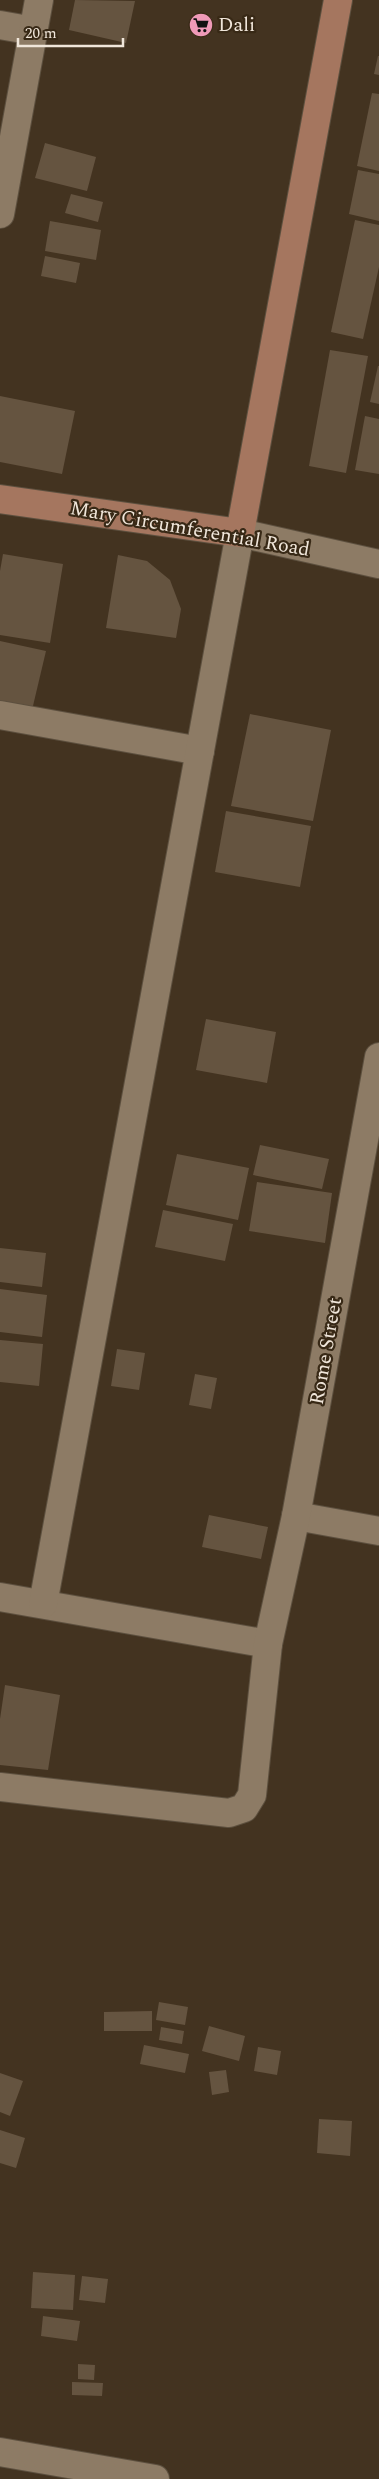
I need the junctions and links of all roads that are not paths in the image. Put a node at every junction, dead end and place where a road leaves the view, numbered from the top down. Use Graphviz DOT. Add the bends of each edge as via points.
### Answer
graph roads {
  1 [pos="39,0"];
  2 [pos="338,0"];
  3 [pos="0,25"];
  4 [pos="34,31"];
  5 [pos="0,214"];
  6 [pos="0,499"];
  7 [pos="240,534"];
  8 [pos="379,564"];
  9 [pos="0,715"];
  10 [pos="200,751"];
  11 [pos="379,1057"];
  12 [pos="296,1516"];
  13 [pos="379,1531"];
  14 [pos="1,1603"];
  15 [pos="43,1604"];
  16 [pos="268,1644"];
  17 [pos="0,1787"];
  18 [pos="0,2452"];
  19 [pos="155,2479"];
  1 -- 4 [label="street"];
  2 -- 7 [label="street"];
  3 -- 4 [label="street"];
  4 -- 5 [label="street"];
  6 -- 7 [label="street, Mary Circumferential Road"];
  7 -- 8 [label="street, Mary Circumferential Road"];
  7 -- 10 [label="street"];
  9 -- 10 [label="street"];
  10 -- 15 [label="street"];
  11 -- 12 [label="street, Rome Street"];
  12 -- 13 [label="street"];
  12 -- 16 [label="street, Rome Street"];
  14 -- 15 [label="street"];
  15 -- 16 [label="street"];
  16 -- 17 [label="street, Rome Street" via="252,1795 244,1808 229,1813"];
  18 -- 19 [label="street"];
}
